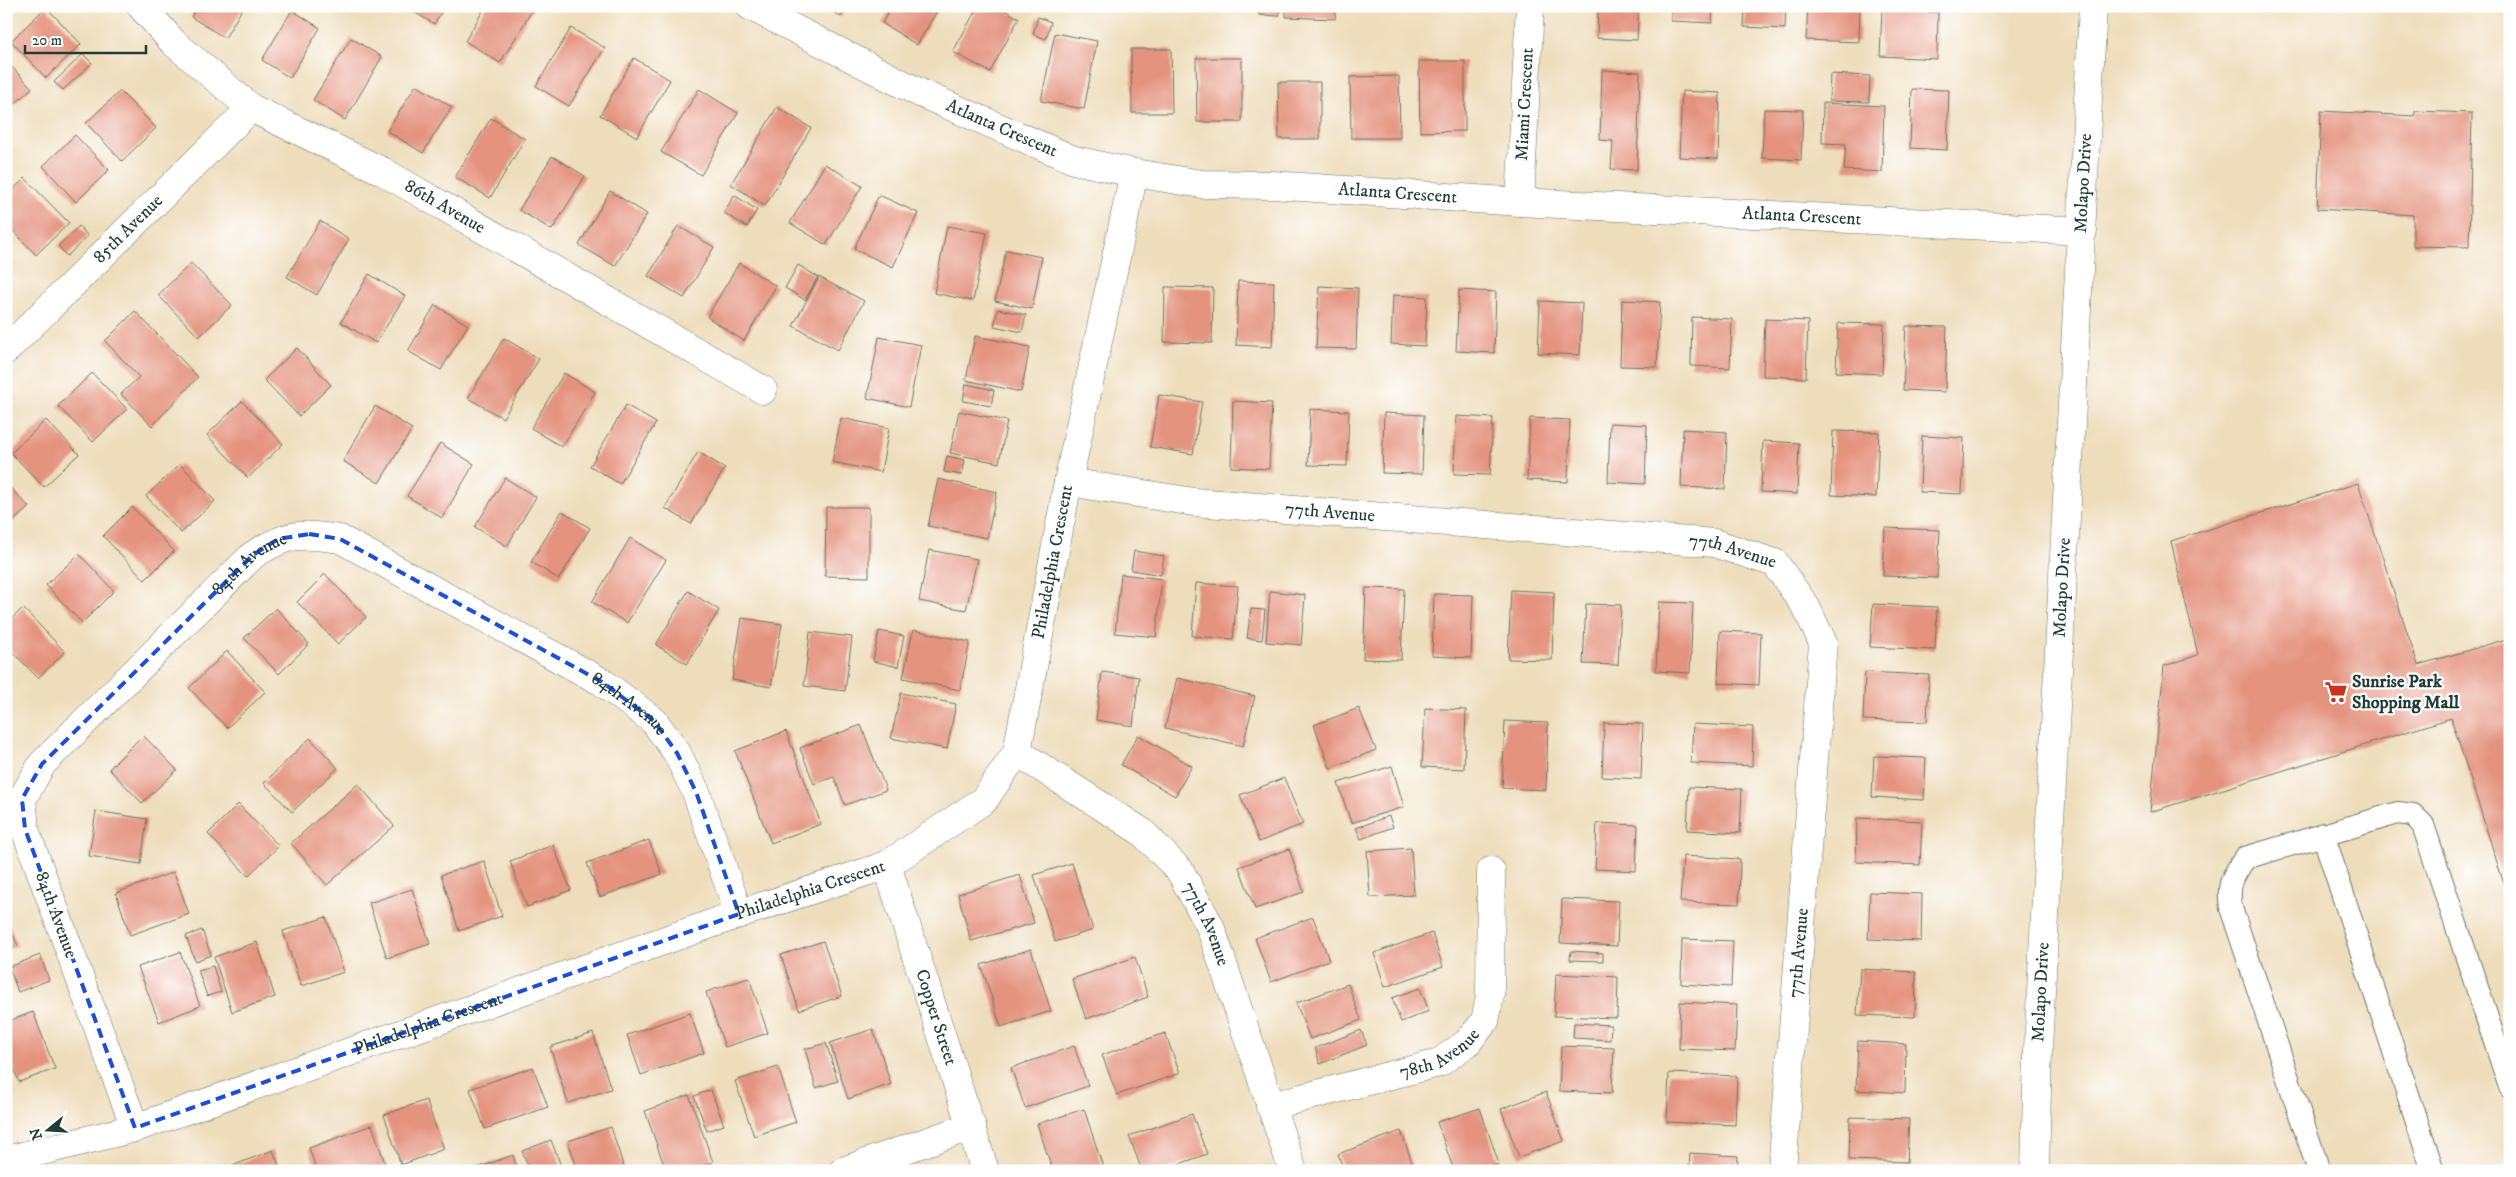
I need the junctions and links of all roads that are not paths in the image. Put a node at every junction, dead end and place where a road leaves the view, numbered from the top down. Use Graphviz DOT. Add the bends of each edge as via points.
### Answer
graph roads {
  1 [pos="141,6"];
  2 [pos="750,6"];
  3 [pos="1530,6"];
  4 [pos="2093,6"];
  5 [pos="252,108"];
  6 [pos="1134,173"];
  7 [pos="1520,202"];
  8 [pos="2083,232"];
  9 [pos="6,350"];
  10 [pos="763,390"];
  11 [pos="1068,482"];
  12 [pos="1017,752"];
  13 [pos="2323,834"];
  14 [pos="887,865"];
  15 [pos="1491,871"];
  16 [pos="739,914"];
  17 [pos="2510,1087"];
  18 [pos="1270,1106"];
  19 [pos="972,1126"];
  20 [pos="135,1128"];
  21 [pos="6,1160"];
  22 [pos="843,1171"];
  23 [pos="985,1171"];
  24 [pos="1293,1171"];
  25 [pos="1782,1171"];
  26 [pos="2035,1171"];
  27 [pos="2319,1171"];
  28 [pos="2434,1171"];
  1 -- 5 [label="street, 86th Avenue" via="173,42"];
  2 -- 6 [label="street, Atlanta Crescent" via="920,93 1074,160"];
  3 -- 7 [label="street, Miami Crescent"];
  4 -- 8 [label="street, Molapo Drive"];
  5 -- 9 [label="street, 85th Avenue"];
  5 -- 10 [label="street, 86th Avenue" via="382,170"];
  6 -- 7 [label="street, Atlanta Crescent" via="1202,184 1272,185"];
  6 -- 11 [label="street, Philadelphia Crescent"];
  7 -- 8 [label="street, Atlanta Crescent"];
  8 -- 26 [label="street, Molapo Drive" via="2038,1049"];
  11 -- 12 [label="street, Philadelphia Crescent"];
  11 -- 25 [label="street, 77th Avenue" via="1194,502 1714,543 1775,563 1806,607 1823,644"];
  12 -- 14 [label="street, Philadelphia Crescent" via="984,800"];
  12 -- 18 [label="street, 77th Avenue" via="1142,832 1180,870 1210,926"];
  13 -- 17 [label="lane" via="2398,812 2414,815 2423,825"];
  13 -- 27 [label="lane" via="2245,858 2234,874 2228,892"];
  13 -- 28 [label="lane"];
  14 -- 16 [label="street, Philadelphia Crescent"];
  14 -- 19 [label="street, Copper Street"];
  15 -- 18 [label="street, 78th Avenue" via="1490,996 1485,1021 1467,1043 1439,1062"];
  16 -- 20 [label="street, Philadelphia Crescent"];
  16 -- 20 [label="street, 84th Avenue" via="696,792 677,753 654,721 602,682 340,539 309,534 278,539 253,555 42,764 22,799 25,829"];
  18 -- 24 [label="street, 77th Avenue"];
  19 -- 22 [label="street"];
  19 -- 23 [label="street, Copper Street"];
  20 -- 21 [label="street, Philadelphia Crescent"];
}
